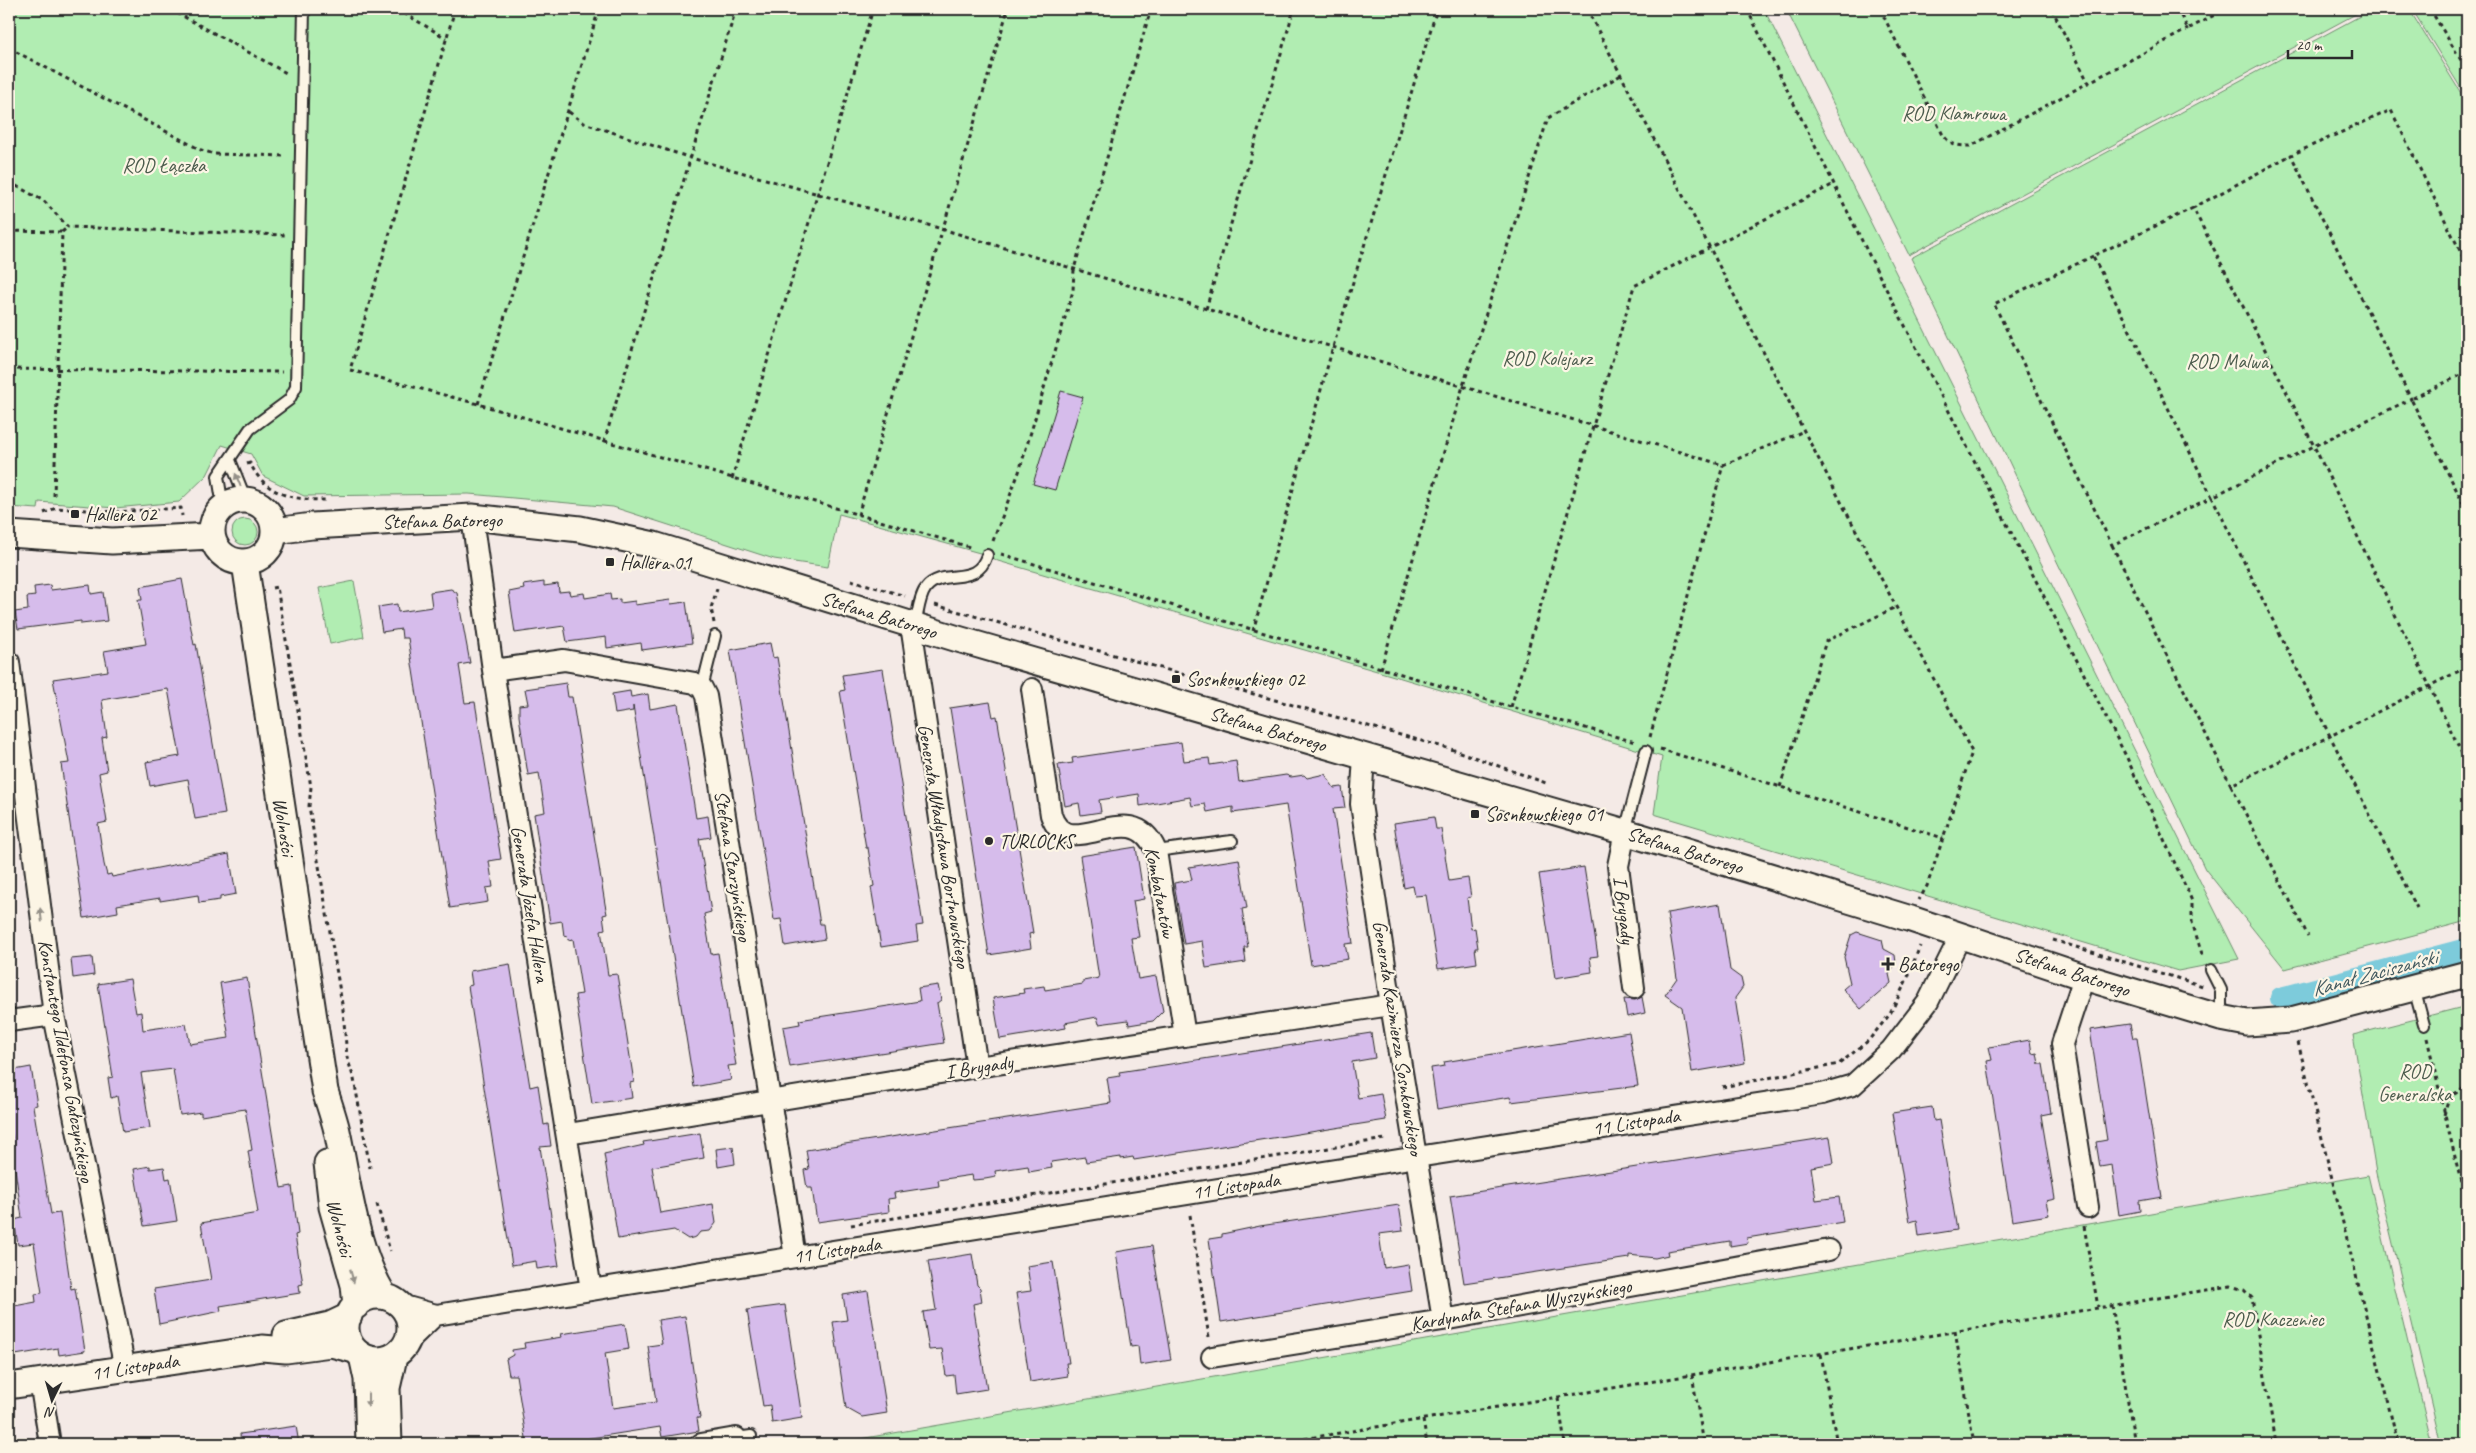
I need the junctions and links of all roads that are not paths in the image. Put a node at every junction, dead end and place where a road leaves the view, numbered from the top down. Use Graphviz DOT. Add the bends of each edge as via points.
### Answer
graph roads {
  1 [pos="304,9"];
  2 [pos="230,460"];
  3 [pos="246,500"];
  4 [pos="223,507"];
  5 [pos="472,517"];
  6 [pos="275,531"];
  7 [pos="9,534"];
  8 [pos="212,536"];
  9 [pos="988,553"];
  10 [pos="245,563"];
  11 [pos="913,626"];
  12 [pos="716,636"];
  13 [pos="9,662"];
  14 [pos="493,670"];
  15 [pos="702,688"];
  16 [pos="1032,689"];
  17 [pos="1647,748"];
  18 [pos="1364,756"];
  19 [pos="1625,832"];
  20 [pos="1232,841"];
  21 [pos="1156,851"];
  22 [pos="1960,935"];
  23 [pos="2211,970"];
  24 [pos="2467,974"];
  25 [pos="2084,977"];
  26 [pos="1634,988"];
  27 [pos="2414,988"];
  28 [pos="1391,1005"];
  29 [pos="54,1015"];
  30 [pos="2221,1018"];
  31 [pos="9,1021"];
  32 [pos="2424,1025"];
  33 [pos="1185,1036"];
  34 [pos="977,1067"];
  35 [pos="325,1091"];
  36 [pos="771,1102"];
  37 [pos="568,1134"];
  38 [pos="1417,1156"];
  39 [pos="2088,1207"];
  40 [pos="1829,1250"];
  41 [pos="796,1257"];
  42 [pos="592,1290"];
  43 [pos="392,1300"];
  44 [pos="352,1311"];
  45 [pos="435,1315"];
  46 [pos="1443,1320"];
  47 [pos="262,1348"];
  48 [pos="401,1349"];
  49 [pos="358,1353"];
  50 [pos="1212,1357"];
  51 [pos="125,1369"];
  52 [pos="40,1381"];
  53 [pos="9,1386"];
  54 [pos="744,1437"];
  55 [pos="50,1444"];
  56 [pos="369,1444"];
  57 [pos="388,1444"];
  58 [pos="701,1444"];
  1 -- 2 [label="lane" via="296,387 289,400 250,429"];
  3 -- 2 [label="lane, one-way"];
  2 -- 4 [label="lane" via="218,476"];
  3 -- 4 [label="street" via="234,501"];
  3 -- 6 [label="street" via="267,510"];
  4 -- 8 [label="street" via="214,520"];
  5 -- 6 [label="street, Stefana Batorego"];
  5 -- 11 [label="street, Stefana Batorego" via="580,529 654,545"];
  5 -- 14 [label="street, Generała Józefa Hallera"];
  6 -- 10 [label="street" via="267,553"];
  7 -- 8 [label="street" via="112,541"];
  8 -- 10 [label="street" via="223,556"];
  9 -- 11 [label="lane" via="984,566 972,574 936,581 926,588"];
  10 -- 35 [label="street, Wolności"];
  11 -- 18 [label="street, Stefana Batorego"];
  11 -- 34 [label="street, Generała Władysława Bortnowskiego"];
  12 -- 15 [label="lane"];
  29 -- 13 [label="street, Konstantego Ildefonsa Gałczyńskiego, one-way"];
  14 -- 15 [label="street" via="564,660 695,683"];
  14 -- 37 [label="street, Generała Józefa Hallera"];
  15 -- 36 [label="street, Stefana Starzyńskiego"];
  16 -- 21 [label="street, Kombatantów" via="1055,827 1063,834 1075,834 1130,827 1143,831 1152,840"];
  17 -- 19 [label="lane"];
  18 -- 19 [label="street, Stefana Batorego"];
  18 -- 28 [label="street, Generała Kazimierza Sosnkowskiego" via="1361,804"];
  19 -- 22 [label="street, Stefana Batorego"];
  19 -- 26 [label="street, I Brygady" via="1618,866"];
  20 -- 21 [label="lane"];
  21 -- 33 [label="street, Kombatantów"];
  22 -- 25 [label="street, Stefana Batorego"];
  22 -- 38 [label="street, 11 Listopada" via="1939,980 1910,1027 1891,1050 1853,1085 1822,1094"];
  23 -- 30 [label="lane" via="2221,990"];
  24 -- 27 [label="street, Stefana Batorego"];
  25 -- 30 [label="street, Stefana Batorego"];
  25 -- 39 [label="street" via="2062,1044"];
  27 -- 30 [label="street, Stefana Batorego" via="2291,1020 2247,1023"];
  27 -- 32 [label="lane"];
  28 -- 33 [label="street, I Brygady"];
  28 -- 38 [label="street, Generała Kazimierza Sosnkowskiego"];
  29 -- 31 [label="street"];
  29 -- 51 [label="street, Konstantego Ildefonsa Gałczyńskiego"];
  33 -- 34 [label="street, I Brygady"];
  34 -- 36 [label="street, I Brygady"];
  35 -- 43 [label="street, Wolności" via="337,1129 356,1226 370,1269"];
  35 -- 44 [label="street, Wolności, one-way" via="323,1131 332,1206 354,1285"];
  36 -- 37 [label="street, I Brygady"];
  36 -- 41 [label="street, Stefana Starzyńskiego"];
  37 -- 42 [label="street, Generała Józefa Hallera"];
  38 -- 41 [label="street, 11 Listopada"];
  38 -- 46 [label="street, Generała Kazimierza Sosnkowskiego"];
  40 -- 46 [label="street, Kardynała Stefana Wyszyńskiego"];
  41 -- 42 [label="street, 11 Listopada"];
  42 -- 45 [label="street, 11 Listopada"];
  43 -- 44 [label="street" via="372,1297"];
  43 -- 45 [label="street, 11 Listopada"];
  43 -- 48 [label="street" via="409,1318 411,1325"];
  44 -- 47 [label="street, 11 Listopada" via="330,1325 284,1336"];
  44 -- 49 [label="street" via="347,1334"];
  45 -- 48 [label="street"];
  46 -- 50 [label="street, Kardynała Stefana Wyszyńskiego"];
  47 -- 49 [label="street, 11 Listopada" via="286,1350 331,1344"];
  47 -- 51 [label="street, 11 Listopada"];
  48 -- 49 [label="street" via="378,1361"];
  48 -- 57 [label="street" via="387,1388"];
  49 -- 56 [label="street, one-way" via="367,1379"];
  51 -- 52 [label="street, 11 Listopada"];
  52 -- 53 [label="street, 11 Listopada"];
  52 -- 55 [label="street"];
  54 -- 58 [label="street"];
}
